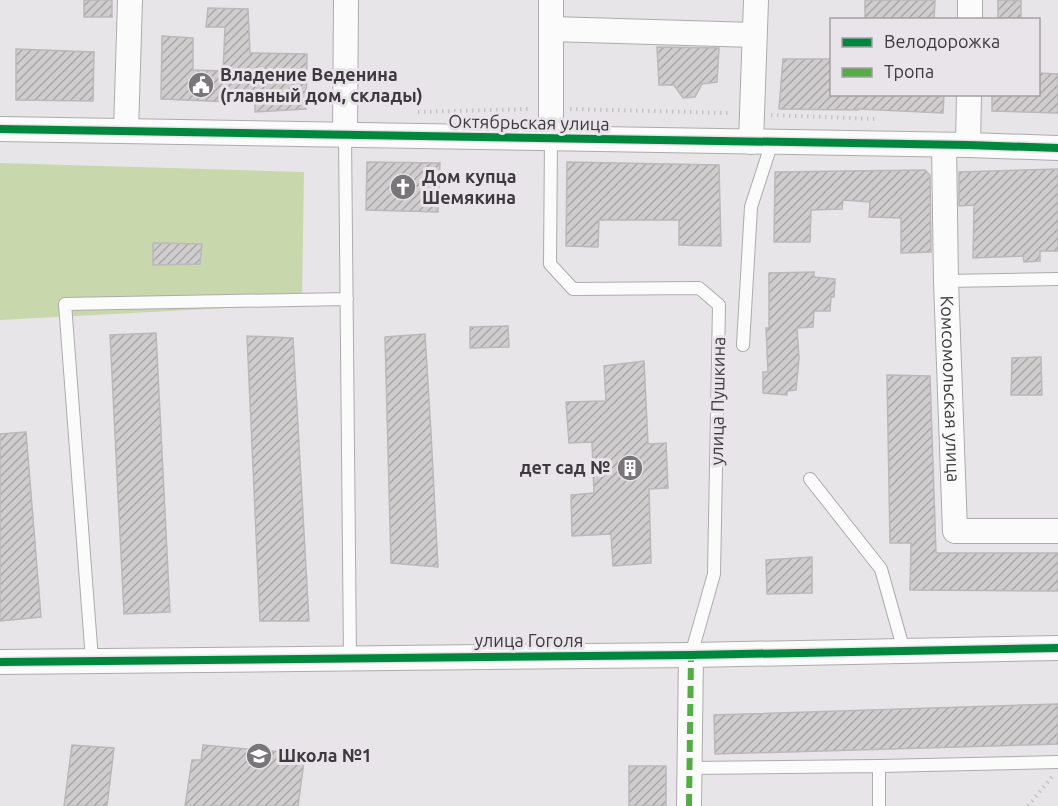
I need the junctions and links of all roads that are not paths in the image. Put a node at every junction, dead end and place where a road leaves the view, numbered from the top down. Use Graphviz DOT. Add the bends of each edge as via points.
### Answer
graph roads {
  1 [pos="130,0"];
  2 [pos="346,0"];
  3 [pos="552,0"];
  4 [pos="756,0"];
  5 [pos="970,0"];
  6 [pos="970,18"];
  7 [pos="551,29"];
  8 [pos="754,34"];
  9 [pos="969,96"];
  10 [pos="0,129"];
  11 [pos="126,131"];
  12 [pos="345,135"];
  13 [pos="551,138"];
  14 [pos="761,142"];
  15 [pos="944,145"];
  16 [pos="968,146"];
  17 [pos="1058,148"];
  18 [pos="1058,279"];
  19 [pos="946,281"];
  20 [pos="347,299"];
  21 [pos="743,345"];
  22 [pos="810,479"];
  23 [pos="1058,531"];
  24 [pos="1058,648"];
  25 [pos="904,651"];
  26 [pos="691,655"];
  27 [pos="350,658"];
  28 [pos="92,660"];
  29 [pos="0,662"];
  30 [pos="1058,762"];
  31 [pos="879,766"];
  32 [pos="689,768"];
  33 [pos="688,806"];
  34 [pos="879,806"];
  1 -- 11 [label="street"];
  2 -- 12 [label="street"];
  3 -- 7 [label="street"];
  4 -- 8 [label="street"];
  5 -- 6 [label="street"];
  7 -- 8 [label="street"];
  7 -- 13 [label="street"];
  8 -- 14 [label="street"];
  9 -- 16 [label="street"];
  10 -- 11 [label="street, Октябрьская улица"];
  11 -- 12 [label="street, Октябрьская улица"];
  12 -- 13 [label="street, Октябрьская улица"];
  12 -- 20 [label="lane"];
  13 -- 14 [label="street, Октябрьская улица"];
  13 -- 26 [label="lane, улица Пушкина" via="550,264 573,289 699,288 719,305 714,574"];
  14 -- 15 [label="street, Октябрьская улица"];
  14 -- 21 [label="lane" via="750,207"];
  15 -- 16 [label="street, Октябрьская улица"];
  15 -- 19 [label="street, Комсомольская улица"];
  16 -- 17 [label="street, Октябрьская улица"];
  18 -- 19 [label="lane"];
  19 -- 23 [label="street, Комсомольская улица" via="955,531"];
  20 -- 27 [label="lane"];
  20 -- 28 [label="lane" via="65,304"];
  22 -- 25 [label="lane" via="881,569"];
  24 -- 25 [label="street, улица Гоголя"];
  25 -- 26 [label="street, улица Гоголя"];
  26 -- 27 [label="street, улица Гоголя"];
  26 -- 32 [label="street, улица Пушкина"];
  27 -- 28 [label="street, улица Гоголя"];
  28 -- 29 [label="street, улица Гоголя"];
  30 -- 31 [label="lane"];
  31 -- 32 [label="lane"];
  31 -- 34 [label="lane"];
  32 -- 33 [label="street, улица Пушкина"];
}
